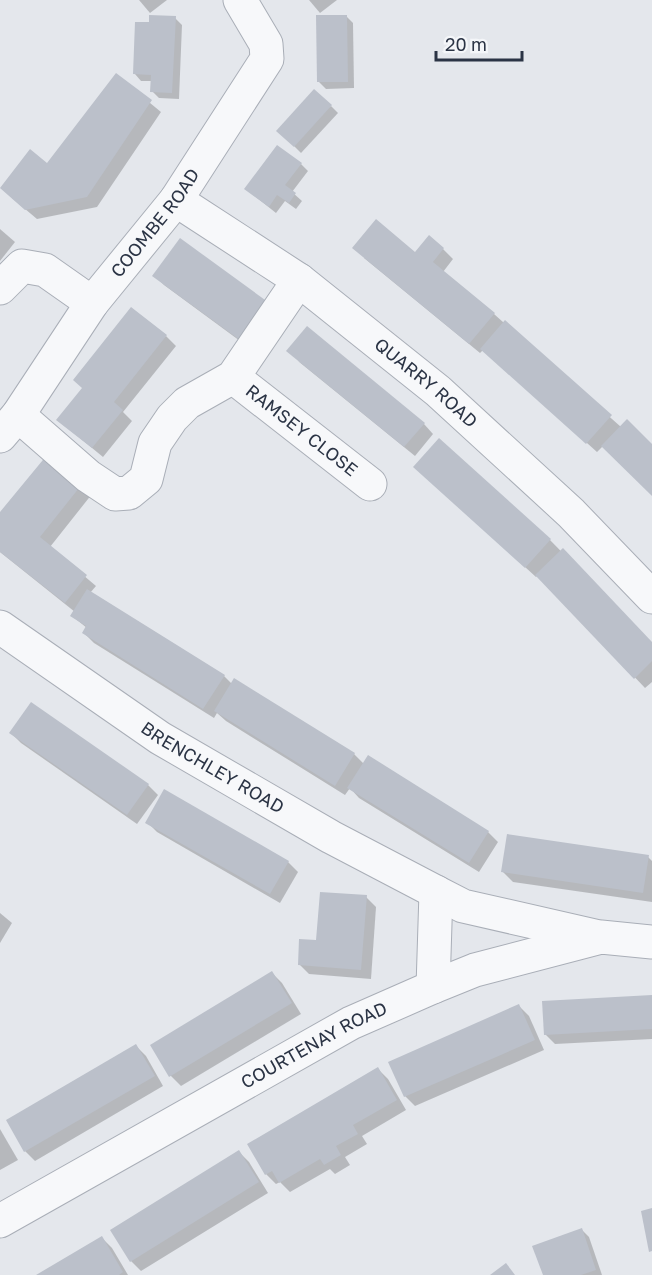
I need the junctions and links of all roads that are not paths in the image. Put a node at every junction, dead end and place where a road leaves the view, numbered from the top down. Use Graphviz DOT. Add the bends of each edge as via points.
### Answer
graph roads {
  1 [pos="240,0"];
  2 [pos="176,200"];
  3 [pos="299,280"];
  4 [pos="0,288"];
  5 [pos="92,303"];
  6 [pos="233,377"];
  7 [pos="9,426"];
  8 [pos="370,484"];
  9 [pos="652,597"];
  10 [pos="0,627"];
  11 [pos="436,892"];
  12 [pos="601,937"];
  13 [pos="652,942"];
  14 [pos="433,987"];
  15 [pos="0,1221"];
  1 -- 2 [label="street, COOMBE ROAD" via="266,44 267,59"];
  2 -- 3 [label="street, QUARRY ROAD"];
  2 -- 5 [label="street, COOMBE ROAD"];
  3 -- 6 [label="street"];
  3 -- 9 [label="street, QUARRY ROAD" via="438,391 571,513"];
  4 -- 5 [label="street" via="22,266 45,270"];
  5 -- 7 [label="street, COOMBE ROAD"];
  6 -- 7 [label="street" via="187,403 172,418 155,443 146,479 129,493 115,494"];
  6 -- 8 [label="street, RAMSEY CLOSE"];
  10 -- 11 [label="street, BRENCHLEY ROAD" via="160,738 331,837"];
  11 -- 12 [label="street, BRENCHLEY ROAD" via="463,906"];
  11 -- 14 [label="street"];
  12 -- 13 [label="street, COURTENAY ROAD"];
  12 -- 14 [label="street, COURTENAY ROAD" via="475,970"];
  14 -- 15 [label="street, COURTENAY ROAD" via="351,1023"];
}
